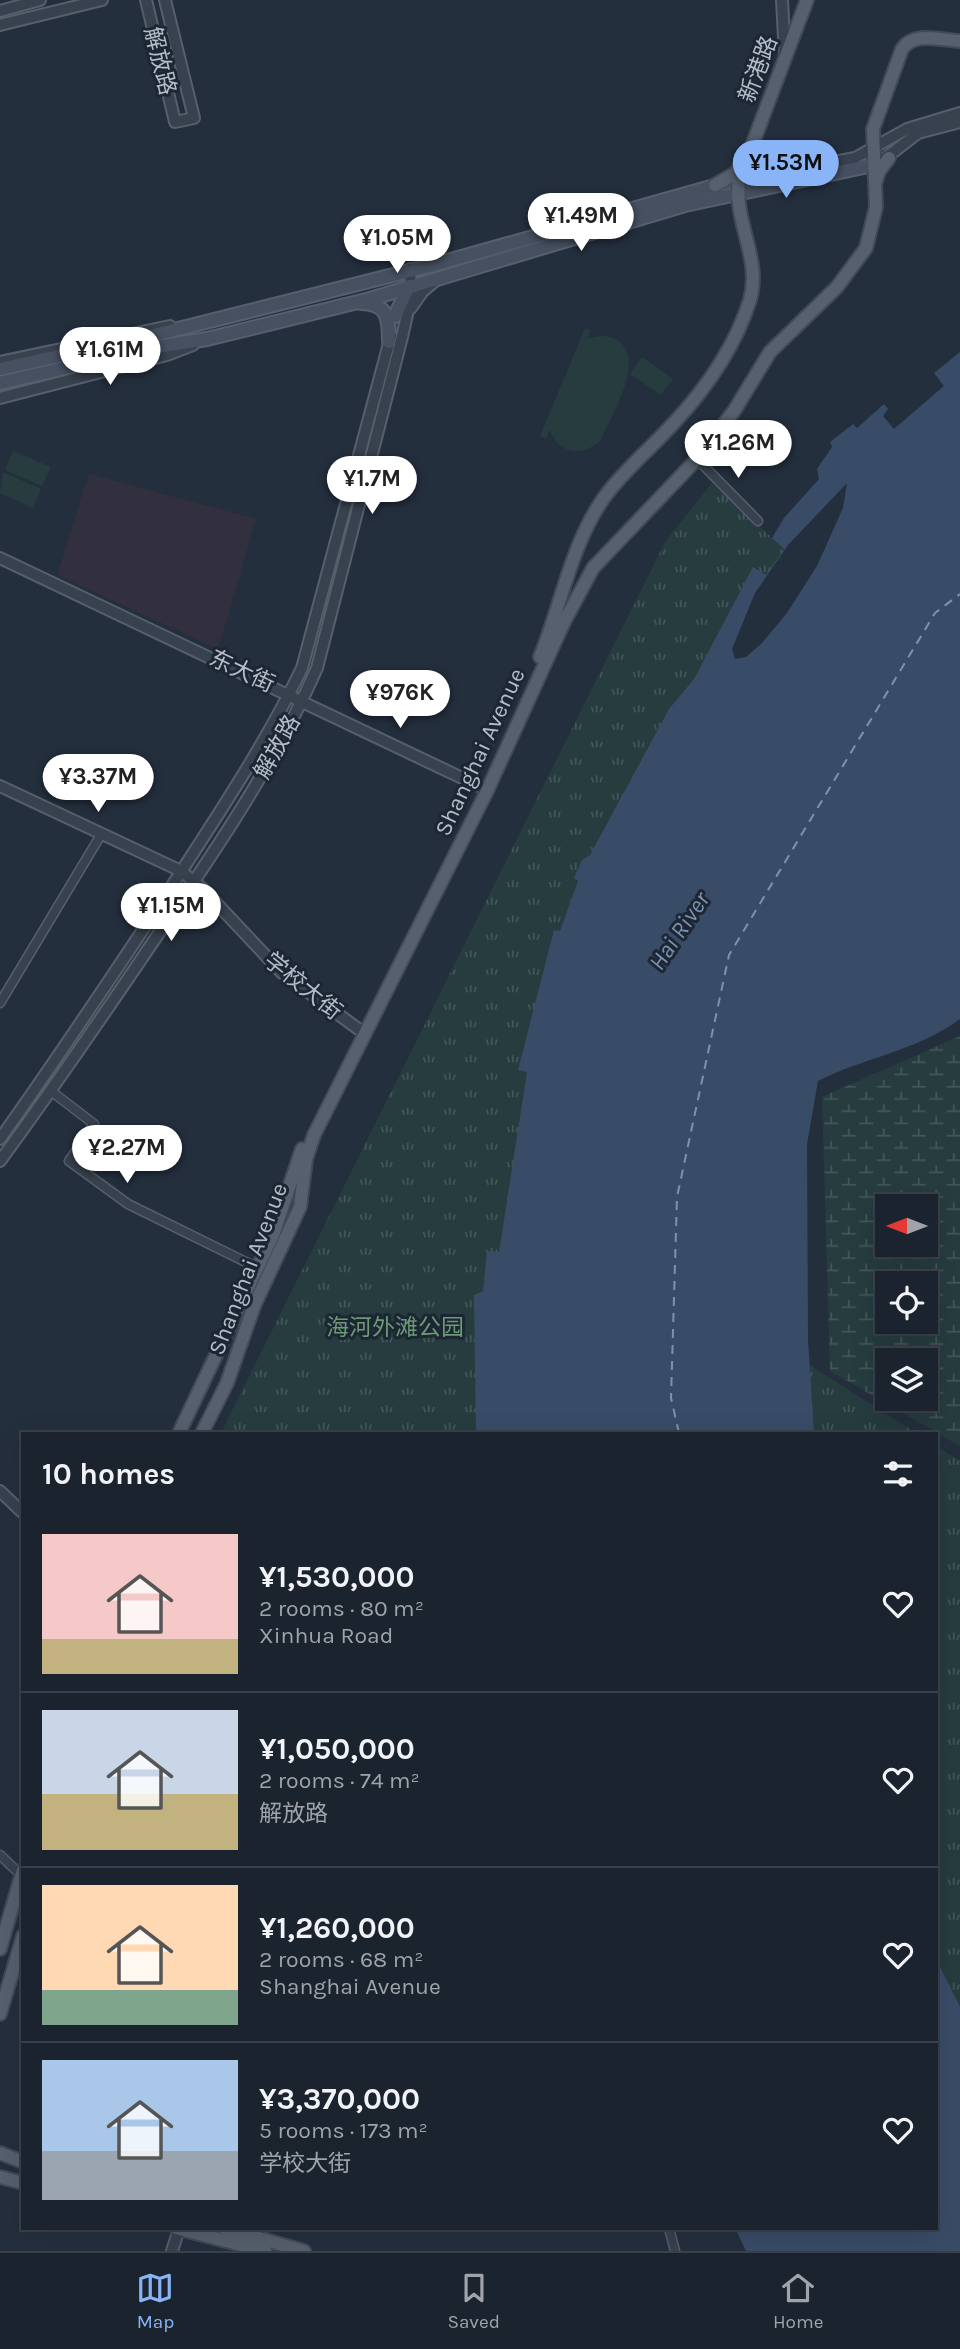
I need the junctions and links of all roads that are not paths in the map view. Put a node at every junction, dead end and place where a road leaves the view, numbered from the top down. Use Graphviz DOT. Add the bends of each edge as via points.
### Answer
graph roads {
  1 [pos="40,0"];
  2 [pos="102,0"];
  3 [pos="146,0"];
  4 [pos="165,0"];
  5 [pos="782,0"];
  6 [pos="807,0"];
  7 [pos="0,10"];
  8 [pos="0,25"];
  9 [pos="960,41"];
  10 [pos="785,56"];
  11 [pos="960,113"];
  12 [pos="960,122"];
  13 [pos="748,152"];
  14 [pos="871,156"];
  15 [pos="889,158"];
  16 [pos="876,185"];
  17 [pos="738,187"];
  18 [pos="715,191"];
  19 [pos="740,216"];
  20 [pos="439,279"];
  21 [pos="404,284"];
  22 [pos="350,304"];
  23 [pos="400,318"];
  24 [pos="204,322"];
  25 [pos="207,339"];
  26 [pos="156,341"];
  27 [pos="389,342"];
  28 [pos="0,362"];
  29 [pos="0,369"];
  30 [pos="0,383"];
  31 [pos="0,398"];
  32 [pos="697,459"];
  33 [pos="758,522"];
  34 [pos="0,558"];
  35 [pos="290,693"];
  36 [pos="303,700"];
  37 [pos="0,786"];
  38 [pos="483,788"];
  39 [pos="102,833"];
  40 [pos="181,871"];
  41 [pos="194,881"];
  42 [pos="0,1003"];
  43 [pos="361,1031"];
  44 [pos="51,1091"];
  45 [pos="0,1139"];
  46 [pos="0,1161"];
  47 [pos="258,1268"];
  48 [pos="179,1432"];
  49 [pos="202,1432"];
  50 [pos="0,1491"];
  51 [pos="21,1511"];
  52 [pos="0,1855"];
  53 [pos="21,1874"];
  54 [pos="21,1878"];
  55 [pos="21,1943"];
  56 [pos="0,1949"];
  57 [pos="0,2014"];
  58 [pos="0,2153"];
  59 [pos="21,2161"];
  60 [pos="0,2162"];
  61 [pos="21,2168"];
  62 [pos="0,2177"];
  63 [pos="21,2182"];
  64 [pos="180,2230"];
  65 [pos="180,2230"];
  66 [pos="184,2230"];
  67 [pos="231,2230"];
  68 [pos="670,2230"];
  69 [pos="173,2251"];
  70 [pos="178,2251"];
  71 [pos="265,2251"];
  72 [pos="304,2251"];
  73 [pos="675,2251"];
  1 -- 7 [label="street"];
  2 -- 8 [label="street"];
  3 -- 4 [label="street, 解放路" via="175,122 194,118"];
  5 -- 10 [label="street"];
  6 -- 10 [label="main road, 新港路"];
  9 -- 14 [label="main road" via="919,38 906,44 873,129"];
  10 -- 13 [label="main road, 新港路"];
  11 -- 14 [label="street" via="907,129"];
  12 -- 15 [label="street" via="918,133"];
  13 -- 17 [label="main road, 新港路"];
  13 -- 18 [label="main road" via="734,174"];
  14 -- 15 [label="street"];
  14 -- 16 [label="main road, Shanghai Avenue"];
  14 -- 17 [label="street"];
  14 -- 17 [label="main road" via="851,170"];
  15 -- 16 [label="main road"];
  16 -- 32 [label="main road, Shanghai Avenue" via="873,228 861,257 830,294 782,338"];
  17 -- 18 [label="main road"];
  17 -- 19 [label="main road, Shanghai Avenue"];
  18 -- 19 [label="main road"];
  18 -- 20 [label="main road"];
  18 -- 21 [label="main road" via="433,265"];
  19 -- 38 [label="main road, Shanghai Avenue" via="753,273 745,311 704,388 596,510"];
  20 -- 21 [label="main road"];
  20 -- 23 [label="street"];
  21 -- 22 [label="main road"];
  21 -- 23 [label="main road"];
  21 -- 24 [label="main road" via="367,280"];
  22 -- 25 [label="main road"];
  22 -- 27 [label="main road" via="384,309"];
  23 -- 27 [label="street, 解放路"];
  23 -- 36 [label="street, 解放路" via="317,668"];
  24 -- 26 [label="main road"];
  24 -- 28 [label="street" via="144,330"];
  25 -- 26 [label="main road"];
  25 -- 31 [label="street" via="167,355"];
  26 -- 29 [label="main road"];
  26 -- 30 [label="main road"];
  27 -- 35 [label="street, 解放路" via="302,668"];
  32 -- 33 [label="street"];
  32 -- 49 [label="main road, Shanghai Avenue" via="602,555 577,596 487,791 314,1135 300,1208"];
  34 -- 35 [label="street, 东大街"];
  35 -- 36 [label="street, 东大街"];
  35 -- 40 [label="street, 解放路"];
  36 -- 38 [label="street, 东大街"];
  36 -- 41 [label="street, 解放路" via="258,783"];
  37 -- 39 [label="street, 学校大街"];
  38 -- 43 [label="main road, Shanghai Avenue"];
  39 -- 40 [label="street, 学校大街"];
  39 -- 42 [label="street"];
  40 -- 41 [label="street, 学校大街"];
  40 -- 45 [label="street, 解放路"];
  41 -- 43 [label="street, 学校大街" via="281,972"];
  41 -- 44 [label="street, 解放路"];
  43 -- 47 [label="main road, Shanghai Avenue" via="304,1143 283,1212"];
  44 -- 46 [label="street, 解放路"];
  44 -- 47 [label="street" via="94,1124 69,1161 128,1204"];
  47 -- 48 [label="main road, Shanghai Avenue"];
  50 -- 51 [label="street"];
  52 -- 53 [label="street"];
  54 -- 56 [label="main road"];
  55 -- 57 [label="main road"];
  58 -- 59 [label="main road"];
  60 -- 61 [label="main road"];
  62 -- 63 [label="main road"];
  64 -- 69 [label="street"];
  65 -- 70 [label="street"];
  66 -- 71 [label="main road"];
  67 -- 72 [label="main road"];
  68 -- 73 [label="street"];
}
